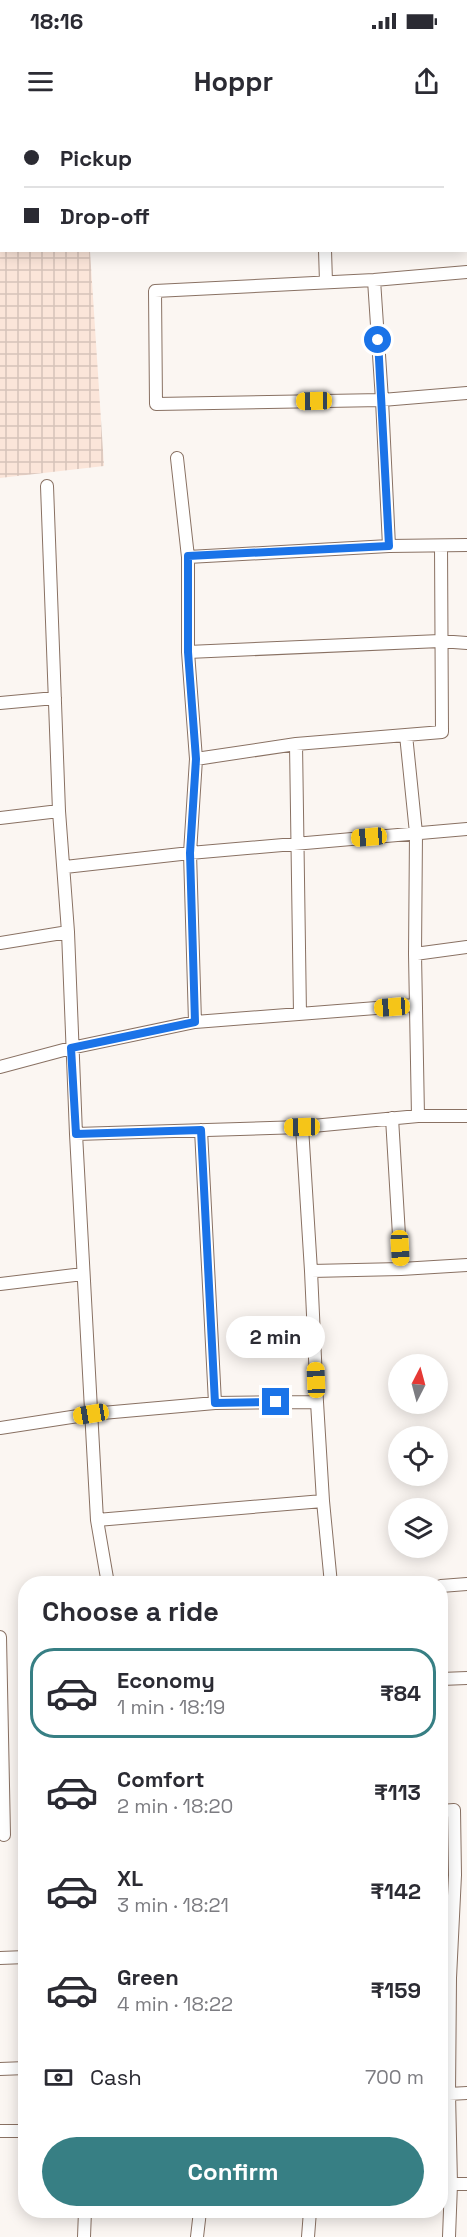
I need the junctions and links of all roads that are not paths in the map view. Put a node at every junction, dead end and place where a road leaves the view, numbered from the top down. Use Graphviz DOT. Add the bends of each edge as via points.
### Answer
graph roads {
  1 [pos="325,252"];
  2 [pos="467,272"];
  3 [pos="374,280"];
  4 [pos="326,282"];
  5 [pos="467,393"];
  6 [pos="382,400"];
  7 [pos="177,458"];
  8 [pos="47,486"];
  9 [pos="467,545"];
  10 [pos="389,546"];
  11 [pos="441,546"];
  12 [pos="188,556"];
  13 [pos="441,641"];
  14 [pos="467,643"];
  15 [pos="188,652"];
  16 [pos="55,698"];
  17 [pos="0,703"];
  18 [pos="406,735"];
  19 [pos="296,744"];
  20 [pos="196,759"];
  21 [pos="59,811"];
  22 [pos="0,818"];
  23 [pos="467,829"];
  24 [pos="416,833"];
  25 [pos="298,843"];
  26 [pos="190,853"];
  27 [pos="65,867"];
  28 [pos="68,932"];
  29 [pos="0,943"];
  30 [pos="467,947"];
  31 [pos="415,954"];
  32 [pos="415,1005"];
  33 [pos="300,1014"];
  34 [pos="195,1022"];
  35 [pos="71,1048"];
  36 [pos="0,1067"];
  37 [pos="418,1116"];
  38 [pos="467,1116"];
  39 [pos="392,1118"];
  40 [pos="302,1127"];
  41 [pos="201,1130"];
  42 [pos="76,1134"];
  43 [pos="467,1265"];
  44 [pos="401,1269"];
  45 [pos="311,1271"];
  46 [pos="83,1274"];
  47 [pos="0,1284"];
  48 [pos="316,1402"];
  49 [pos="215,1403"];
  50 [pos="91,1414"];
  51 [pos="0,1428"];
  52 [pos="323,1501"];
  53 [pos="97,1520"];
  54 [pos="107,1576"];
  55 [pos="330,1576"];
  56 [pos="467,1584"];
  57 [pos="448,1585"];
  58 [pos="0,1643"];
  59 [pos="467,1678"];
  60 [pos="448,1679"];
  61 [pos="448,1810"];
  62 [pos="4,1835"];
  63 [pos="448,1955"];
  64 [pos="18,1957"];
  65 [pos="0,1958"];
  66 [pos="448,2055"];
  67 [pos="18,2068"];
  68 [pos="0,2069"];
  69 [pos="467,2093"];
  70 [pos="449,2094"];
  71 [pos="0,2131"];
  72 [pos="18,2131"];
  73 [pos="451,2184"];
  74 [pos="467,2184"];
  75 [pos="85,2218"];
  76 [pos="199,2218"];
  77 [pos="309,2218"];
  78 [pos="84,2237"];
  79 [pos="197,2237"];
  80 [pos="308,2237"];
  81 [pos="449,2237"];
  1 -- 4 [label="street"];
  2 -- 3 [label="street"];
  3 -- 4 [label="street"];
  3 -- 6 [label="street"];
  4 -- 6 [label="street" via="155,291 156,404"];
  5 -- 6 [label="street"];
  6 -- 10 [label="street"];
  7 -- 12 [label="street"];
  8 -- 16 [label="street"];
  9 -- 11 [label="street"];
  10 -- 11 [label="street"];
  10 -- 12 [label="street"];
  11 -- 13 [label="street"];
  12 -- 15 [label="street"];
  13 -- 14 [label="street"];
  13 -- 15 [label="street"];
  13 -- 18 [label="street" via="442,732"];
  15 -- 20 [label="street"];
  16 -- 17 [label="street"];
  16 -- 21 [label="street"];
  18 -- 19 [label="street"];
  18 -- 24 [label="street"];
  19 -- 20 [label="street"];
  19 -- 25 [label="street"];
  20 -- 26 [label="street"];
  21 -- 22 [label="street"];
  21 -- 27 [label="street"];
  23 -- 24 [label="street"];
  24 -- 25 [label="street"];
  24 -- 31 [label="street"];
  25 -- 26 [label="street"];
  25 -- 33 [label="street"];
  26 -- 27 [label="street"];
  26 -- 34 [label="street"];
  27 -- 28 [label="street"];
  28 -- 29 [label="street"];
  28 -- 35 [label="street"];
  30 -- 31 [label="street"];
  31 -- 32 [label="street"];
  32 -- 33 [label="street"];
  32 -- 37 [label="street"];
  33 -- 34 [label="street"];
  34 -- 35 [label="street"];
  35 -- 36 [label="street"];
  35 -- 42 [label="street"];
  37 -- 38 [label="street"];
  37 -- 39 [label="street"];
  39 -- 40 [label="street"];
  39 -- 44 [label="street"];
  40 -- 41 [label="street"];
  40 -- 45 [label="street"];
  41 -- 42 [label="street"];
  41 -- 49 [label="street"];
  42 -- 46 [label="street"];
  43 -- 44 [label="street"];
  44 -- 45 [label="street"];
  45 -- 48 [label="street"];
  46 -- 47 [label="street"];
  46 -- 50 [label="street"];
  48 -- 49 [label="street"];
  48 -- 52 [label="street"];
  49 -- 50 [label="street"];
  50 -- 51 [label="street"];
  50 -- 53 [label="street"];
  52 -- 53 [label="street"];
  52 -- 55 [label="street"];
  53 -- 54 [label="street"];
  56 -- 57 [label="street"];
  58 -- 62 [label="street"];
  59 -- 60 [label="street"];
  61 -- 63 [label="street" via="454,1810 455,1875"];
  64 -- 65 [label="street"];
  66 -- 70 [label="street"];
  67 -- 68 [label="street"];
  69 -- 70 [label="street"];
  70 -- 73 [label="street"];
  71 -- 72 [label="street"];
  73 -- 74 [label="street"];
  73 -- 81 [label="street"];
  75 -- 78 [label="street"];
  76 -- 79 [label="street"];
  77 -- 80 [label="street"];
}
